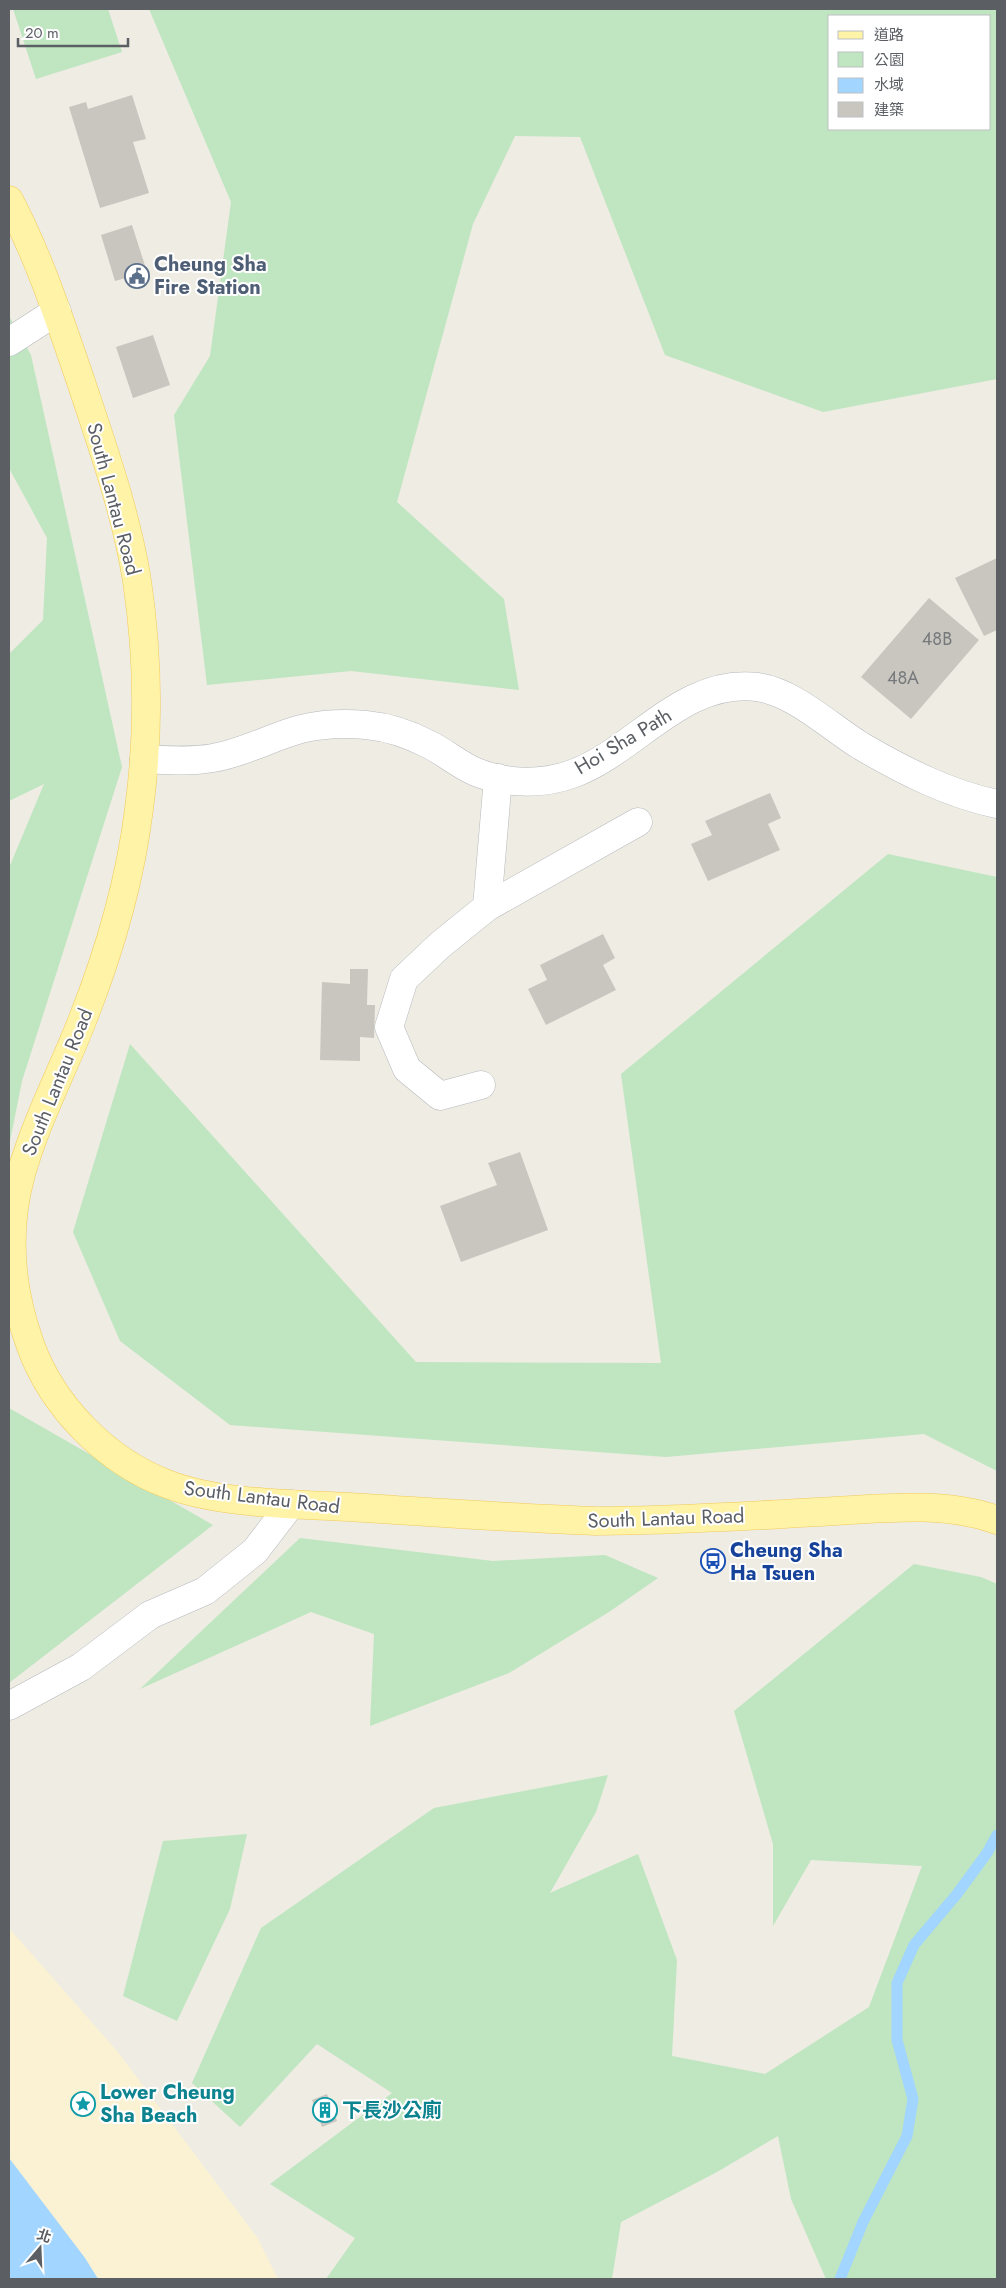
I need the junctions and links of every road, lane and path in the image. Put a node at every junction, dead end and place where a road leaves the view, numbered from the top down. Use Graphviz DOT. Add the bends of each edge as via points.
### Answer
graph roads {
  1 [pos="9,200"];
  2 [pos="57,312"];
  3 [pos="9,342"];
  4 [pos="144,759"];
  5 [pos="498,778"];
  6 [pos="997,804"];
  7 [pos="638,822"];
  8 [pos="487,907"];
  9 [pos="481,1085"];
  10 [pos="291,1504"];
  11 [pos="997,1520"];
  12 [pos="9,1706"];
  1 -- 2 [label="main road, South Lantau Road"];
  2 -- 3 [label="street"];
  2 -- 4 [label="main road, South Lantau Road" via="114,481 137,580 143,631"];
  4 -- 5 [label="street, Hoi Sha Path" via="184,761 214,758 243,751 301,729 334,724 367,725 399,732 429,744 477,772"];
  4 -- 10 [label="main road, South Lantau Road" via="140,810 120,912 84,1018 32,1140 14,1204 10,1230 15,1289 21,1319 46,1378 78,1422 105,1447 170,1485 215,1496"];
  5 -- 6 [label="street, Hoi Sha Path" via="523,782 572,774 692,698 736,686 780,694 902,769 945,788"];
  5 -- 8 [label="street"];
  7 -- 8 [label="street"];
  8 -- 9 [label="street" via="440,945 404,980 389,1027 407,1069 440,1096"];
  10 -- 11 [label="main road, South Lantau Road" via="595,1521 888,1508 959,1511"];
  10 -- 12 [label="street" via="255,1550 205,1591 150,1615 81,1667"];
}
